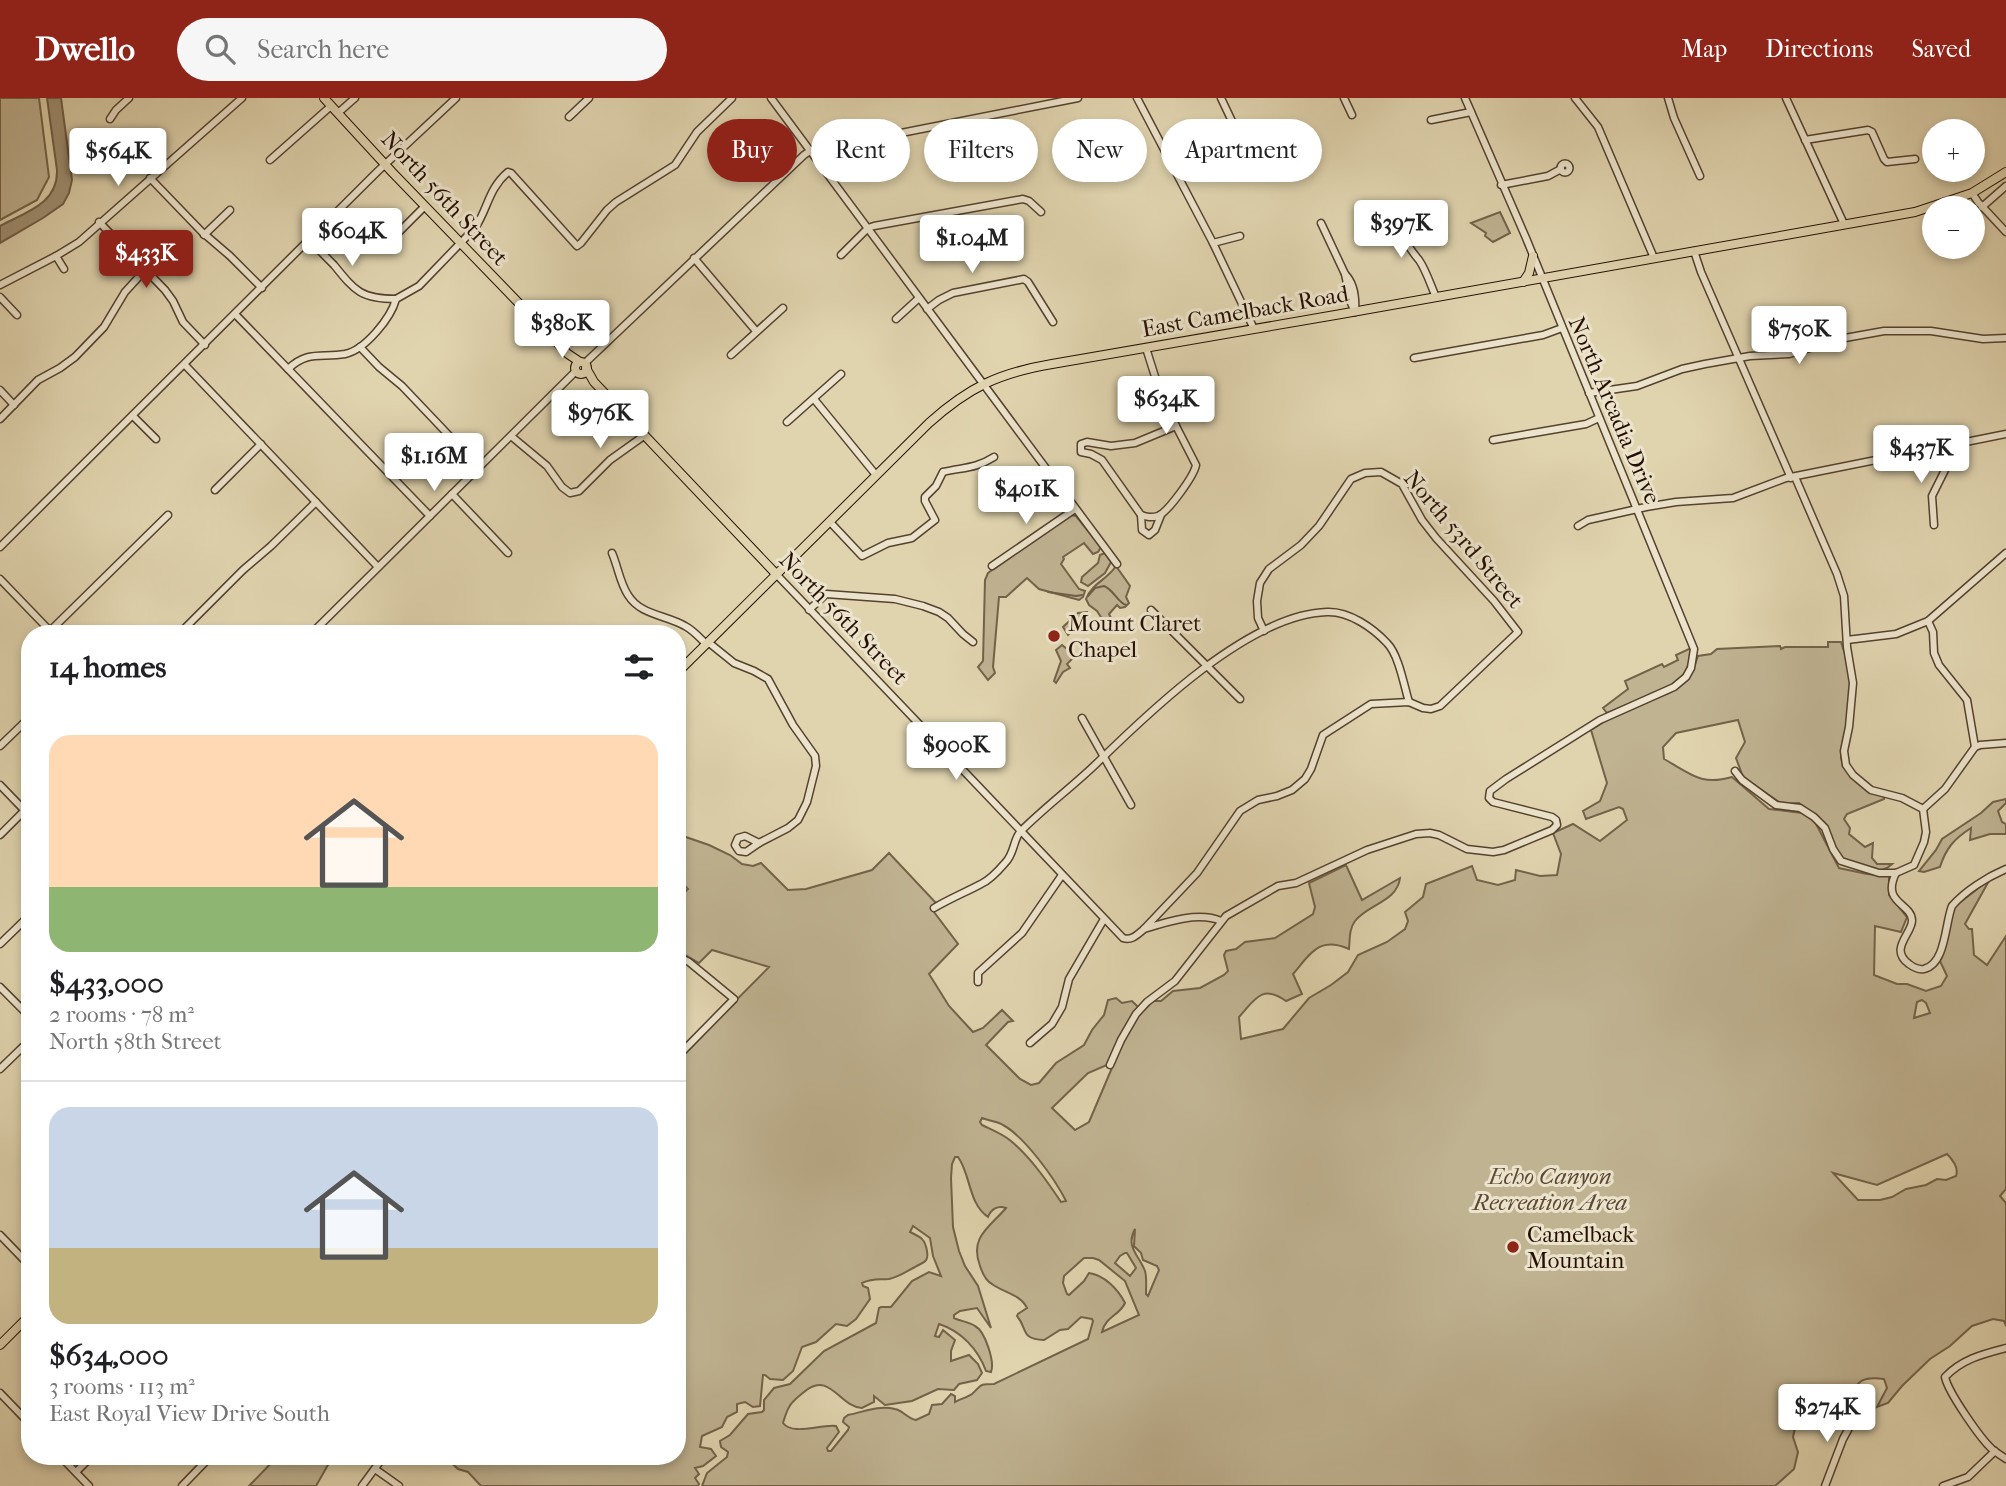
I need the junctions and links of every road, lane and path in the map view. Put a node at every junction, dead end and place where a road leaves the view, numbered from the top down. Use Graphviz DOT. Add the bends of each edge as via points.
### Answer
graph roads {
  1 [pos="129,98"];
  2 [pos="242,98"];
  3 [pos="324,98"];
  4 [pos="355,98"];
  5 [pos="456,98"];
  6 [pos="589,98"];
  7 [pos="732,98"];
  8 [pos="771,98"];
  9 [pos="1077,98"];
  10 [pos="1137,98"];
  11 [pos="1221,98"];
  12 [pos="1344,98"];
  13 [pos="1465,98"];
  14 [pos="1575,98"];
  15 [pos="1668,98"];
  16 [pos="1786,98"];
  17 [pos="331,106"];
  18 [pos="1471,112"];
  19 [pos="338,113"];
  20 [pos="1352,116"];
  21 [pos="569,117"];
  22 [pos="110,118"];
  23 [pos="1231,119"];
  24 [pos="1431,120"];
  25 [pos="1805,140"];
  26 [pos="810,151"];
  27 [pos="1915,159"];
  28 [pos="270,160"];
  29 [pos="385,164"];
  30 [pos="1561,169"];
  31 [pos="2006,172"];
  32 [pos="1700,176"];
  33 [pos="150,178"];
  34 [pos="1501,185"];
  35 [pos="2006,186"];
  36 [pos="1972,192"];
  37 [pos="1975,196"];
  38 [pos="1985,204"];
  39 [pos="425,205"];
  40 [pos="230,210"];
  41 [pos="1985,210"];
  42 [pos="1041,212"];
  43 [pos="1395,214"];
  44 [pos="99,222"];
  45 [pos="1321,223"];
  46 [pos="1844,224"];
  47 [pos="868,228"];
  48 [pos="2006,232"];
  49 [pos="204,234"];
  50 [pos="1240,236"];
  51 [pos="393,238"];
  52 [pos="310,240"];
  53 [pos="461,243"];
  54 [pos="1213,243"];
  55 [pos="1694,251"];
  56 [pos="841,255"];
  57 [pos="56,256"];
  58 [pos="1533,256"];
  59 [pos="694,258"];
  60 [pos="1654,258"];
  61 [pos="64,269"];
  62 [pos="146,269"];
  63 [pos="1542,278"];
  64 [pos="1523,282"];
  65 [pos="0,285"];
  66 [pos="262,288"];
  67 [pos="0,297"];
  68 [pos="1436,297"];
  69 [pos="919,298"];
  70 [pos="396,299"];
  71 [pos="783,308"];
  72 [pos="927,309"];
  73 [pos="1355,312"];
  74 [pos="236,314"];
  75 [pos="17,315"];
  76 [pos="896,319"];
  77 [pos="1053,322"];
  78 [pos="1562,328"];
  79 [pos="1254,329"];
  80 [pos="755,331"];
  81 [pos="2006,338"];
  82 [pos="205,345"];
  83 [pos="360,347"];
  84 [pos="1146,348"];
  85 [pos="731,355"];
  86 [pos="1414,358"];
  87 [pos="1738,358"];
  88 [pos="185,365"];
  89 [pos="580,367"];
  90 [pos="288,369"];
  91 [pos="841,374"];
  92 [pos="983,384"];
  93 [pos="0,390"];
  94 [pos="1589,393"];
  95 [pos="814,399"];
  96 [pos="14,404"];
  97 [pos="133,416"];
  98 [pos="1599,418"];
  99 [pos="0,419"];
  100 [pos="787,422"];
  101 [pos="1176,426"];
  102 [pos="2006,434"];
  103 [pos="645,435"];
  104 [pos="511,436"];
  105 [pos="156,439"];
  106 [pos="1493,440"];
  107 [pos="261,444"];
  108 [pos="1947,445"];
  109 [pos="1111,446"];
  110 [pos="994,457"];
  111 [pos="1102,460"];
  112 [pos="479,467"];
  113 [pos="876,475"];
  114 [pos="1793,478"];
  115 [pos="215,490"];
  116 [pos="452,494"];
  117 [pos="316,502"];
  118 [pos="1075,509"];
  119 [pos="1637,509"];
  120 [pos="168,515"];
  121 [pos="1140,515"];
  122 [pos="1161,515"];
  123 [pos="430,516"];
  124 [pos="830,522"];
  125 [pos="1934,525"];
  126 [pos="1578,526"];
  127 [pos="0,547"];
  128 [pos="509,553"];
  129 [pos="612,553"];
  130 [pos="2006,553"];
  131 [pos="1116,564"];
  132 [pos="992,566"];
  133 [pos="378,567"];
  134 [pos="776,575"];
  135 [pos="0,579"];
  136 [pos="810,610"];
  137 [pos="1151,610"];
  138 [pos="1928,621"];
  139 [pos="44,625"];
  140 [pos="58,625"];
  141 [pos="188,625"];
  142 [pos="320,625"];
  143 [pos="682,625"];
  144 [pos="686,627"];
  145 [pos="1264,631"];
  146 [pos="1847,640"];
  147 [pos="973,642"];
  148 [pos="707,643"];
  149 [pos="686,664"];
  150 [pos="1206,667"];
  151 [pos="1240,699"];
  152 [pos="1409,702"];
  153 [pos="1082,718"];
  154 [pos="21,726"];
  155 [pos="2006,743"];
  156 [pos="0,746"];
  157 [pos="1975,747"];
  158 [pos="1104,756"];
  159 [pos="1735,771"];
  160 [pos="0,785"];
  161 [pos="1131,805"];
  162 [pos="21,807"];
  163 [pos="1923,809"];
  164 [pos="21,813"];
  165 [pos="1021,831"];
  166 [pos="0,835"];
  167 [pos="759,843"];
  168 [pos="2006,869"];
  169 [pos="1896,873"];
  170 [pos="1062,875"];
  171 [pos="934,908"];
  172 [pos="1104,919"];
  173 [pos="1221,921"];
  174 [pos="21,924"];
  175 [pos="1143,930"];
  176 [pos="0,944"];
  177 [pos="686,962"];
  178 [pos="978,982"];
  179 [pos="0,986"];
  180 [pos="21,1008"];
  181 [pos="1031,1043"];
  182 [pos="686,1048"];
  183 [pos="21,1049"];
  184 [pos="1110,1065"];
  185 [pos="0,1069"];
  186 [pos="0,1235"];
  187 [pos="21,1257"];
  188 [pos="21,1324"];
  189 [pos="0,1345"];
  190 [pos="2006,1348"];
  191 [pos="0,1393"];
  192 [pos="21,1415"];
  193 [pos="1856,1415"];
  194 [pos="1995,1451"];
  195 [pos="2006,1459"];
  196 [pos="69,1465"];
  197 [pos="83,1465"];
  198 [pos="202,1465"];
  199 [pos="378,1465"];
  200 [pos="375,1469"];
  201 [pos="76,1472"];
  202 [pos="89,1486"];
  203 [pos="182,1486"];
  204 [pos="362,1486"];
  205 [pos="399,1486"];
  206 [pos="1825,1486"];
  207 [pos="1943,1486"];
  1 -- 22 [label="street"];
  2 -- 33 [label="street"];
  3 -- 17 [label="main road, North 56th Street"];
  4 -- 19 [label="street"];
  5 -- 29 [label="street"];
  6 -- 21 [label="street"];
  7 -- 53 [label="street" via="697,132 675,165 616,202 578,246 508,172 491,191 479,222"];
  8 -- 26 [label="street"];
  9 -- 26 [label="street"];
  10 -- 54 [label="street"];
  11 -- 23 [label="street"];
  12 -- 20 [label="street"];
  13 -- 18 [label="street, North Arcadia Drive"];
  14 -- 60 [label="street" via="1598,127"];
  15 -- 32 [label="street"];
  16 -- 25 [label="street"];
  17 -- 19 [label="main road, North 56th Street"];
  17 -- 28 [label="street"];
  18 -- 24 [label="street"];
  18 -- 34 [label="street, North Arcadia Drive"];
  19 -- 29 [label="main road, North 56th Street"];
  25 -- 27 [label="street" via="1868,130 1887,162"];
  25 -- 46 [label="street"];
  26 -- 47 [label="street"];
  26 -- 59 [label="street"];
  29 -- 39 [label="main road, North 56th Street"];
  29 -- 52 [label="street"];
  30 -- 34 [label="street"];
  31 -- 36 [label="main road, East Camelback Road"];
  33 -- 44 [label="street"];
  33 -- 49 [label="street"];
  34 -- 58 [label="street, North Arcadia Drive"];
  35 -- 38 [label="street"];
  36 -- 37 [label="street"];
  36 -- 46 [label="main road, East Camelback Road" via="1915,212"];
  39 -- 51 [label="street"];
  39 -- 53 [label="main road, North 56th Street"];
  40 -- 49 [label="street"];
  41 -- 48 [label="street"];
  42 -- 47 [label="street" via="1023,199"];
  43 -- 68 [label="street"];
  44 -- 57 [label="street"];
  44 -- 62 [label="street"];
  45 -- 73 [label="street" via="1345,274"];
  46 -- 55 [label="main road, East Camelback Road"];
  47 -- 56 [label="street"];
  47 -- 69 [label="street"];
  49 -- 66 [label="street"];
  50 -- 54 [label="street"];
  52 -- 66 [label="street"];
  52 -- 70 [label="street" via="358,291"];
  53 -- 70 [label="street" via="419,286"];
  53 -- 89 [label="main road, North 56th Street"];
  54 -- 79 [label="street"];
  55 -- 60 [label="main road, East Camelback Road"];
  55 -- 87 [label="street"];
  57 -- 61 [label="street"];
  57 -- 65 [label="street"];
  58 -- 63 [label="street, North Arcadia Drive"];
  58 -- 64 [label="main road"];
  59 -- 80 [label="street"];
  59 -- 89 [label="street"];
  60 -- 63 [label="main road, East Camelback Road"];
  62 -- 82 [label="street"];
  62 -- 96 [label="street" via="125,292 104,327 75,357 38,380"];
  63 -- 64 [label="main road, East Camelback Road"];
  63 -- 78 [label="street, North Arcadia Drive"];
  64 -- 68 [label="main road, East Camelback Road"];
  66 -- 74 [label="street"];
  67 -- 75 [label="street"];
  68 -- 73 [label="main road, East Camelback Road"];
  69 -- 72 [label="street"];
  69 -- 76 [label="street"];
  70 -- 83 [label="street" via="388,317"];
  71 -- 80 [label="street"];
  72 -- 77 [label="street" via="953,293 1026,279"];
  72 -- 92 [label="street"];
  73 -- 79 [label="main road, East Camelback Road"];
  74 -- 82 [label="street"];
  74 -- 90 [label="street"];
  78 -- 86 [label="street"];
  78 -- 94 [label="street, North Arcadia Drive"];
  79 -- 84 [label="main road, East Camelback Road"];
  80 -- 85 [label="street"];
  81 -- 87 [label="street" via="1884,331 1789,354"];
  82 -- 88 [label="street"];
  83 -- 90 [label="street" via="348,354 310,356"];
  83 -- 112 [label="street"];
  84 -- 92 [label="main road, East Camelback Road" via="1024,369"];
  84 -- 101 [label="street"];
  87 -- 94 [label="street" via="1682,369 1637,386"];
  87 -- 114 [label="street"];
  88 -- 97 [label="street"];
  88 -- 107 [label="street"];
  89 -- 103 [label="main road, North 56th Street"];
  89 -- 104 [label="street"];
  90 -- 123 [label="street"];
  91 -- 95 [label="street"];
  92 -- 113 [label="main road, East Camelback Road" via="935,418"];
  92 -- 118 [label="street"];
  93 -- 96 [label="street"];
  94 -- 98 [label="street, North Arcadia Drive"];
  95 -- 100 [label="street"];
  95 -- 113 [label="street"];
  96 -- 99 [label="street"];
  97 -- 105 [label="street"];
  97 -- 127 [label="street"];
  98 -- 106 [label="street"];
  98 -- 119 [label="street, North Arcadia Drive"];
  101 -- 109 [label="street" via="1135,443"];
  101 -- 122 [label="street" via="1196,465 1194,474"];
  102 -- 108 [label="street"];
  103 -- 104 [label="street" via="610,460 579,492 562,487 547,466"];
  103 -- 134 [label="main road, North 56th Street"];
  104 -- 112 [label="street"];
  107 -- 115 [label="street"];
  107 -- 117 [label="street"];
  108 -- 114 [label="street"];
  108 -- 125 [label="street" via="1948,464 1932,496"];
  109 -- 111 [label="street"];
  109 -- 111 [label="street" via="1083,442 1081,452"];
  110 -- 124 [label="street" via="972,468 943,472 925,497 935,520 907,541 888,543 862,556"];
  111 -- 121 [label="street"];
  112 -- 116 [label="street"];
  113 -- 124 [label="main road, East Camelback Road"];
  114 -- 119 [label="street" via="1733,498"];
  114 -- 146 [label="street" via="1841,584"];
  116 -- 123 [label="street"];
  116 -- 128 [label="street"];
  117 -- 133 [label="street"];
  117 -- 141 [label="street"];
  118 -- 131 [label="street"];
  118 -- 132 [label="street"];
  119 -- 126 [label="street"];
  119 -- 173 [label="street, North Arcadia Drive" via="1694,649 1691,668 1674,687 1600,720 1490,791 1493,802 1552,817 1557,825 1552,830 1493,852 1467,849 1430,833 1408,836 1367,849 1296,883 1278,886"];
  120 -- 140 [label="street"];
  121 -- 122 [label="street"];
  121 -- 122 [label="street" via="1142,530 1149,534"];
  123 -- 133 [label="street"];
  124 -- 134 [label="main road, East Camelback Road"];
  129 -- 143 [label="street" via="628,597 649,612"];
  130 -- 138 [label="street"];
  133 -- 142 [label="street"];
  134 -- 136 [label="street, North 56th Street"];
  134 -- 148 [label="main road, East Camelback Road"];
  135 -- 139 [label="street"];
  136 -- 147 [label="street" via="826,594 910,602 939,612"];
  136 -- 165 [label="street, North 56th Street"];
  137 -- 150 [label="street"];
  138 -- 146 [label="street" via="1896,634"];
  138 -- 157 [label="street" via="1939,665 1967,699"];
  144 -- 148 [label="street"];
  145 -- 150 [label="street"];
  145 -- 152 [label="street" via="1316,613 1353,618 1389,644"];
  145 -- 152 [label="street, North 53rd Street" via="1256,601 1269,569 1319,526 1351,479 1381,472 1402,484 1436,538 1518,632 1440,706 1431,709"];
  146 -- 163 [label="street" via="1853,683 1846,765 1871,790"];
  148 -- 149 [label="main road, East Camelback Road"];
  148 -- 167 [label="street" via="734,663 768,679 815,756 807,802 798,820"];
  150 -- 151 [label="street"];
  150 -- 158 [label="street"];
  152 -- 175 [label="street" via="1371,704 1323,734 1305,779 1292,790 1240,811 1198,873"];
  153 -- 158 [label="street"];
  154 -- 156 [label="street"];
  155 -- 157 [label="street"];
  157 -- 163 [label="street" via="1945,789"];
  158 -- 161 [label="street"];
  158 -- 165 [label="street"];
  159 -- 169 [label="street" via="1776,805 1800,808 1814,817 1825,828 1841,861 1879,873"];
  160 -- 162 [label="street"];
  163 -- 169 [label="street" via="1926,832 1916,862"];
  164 -- 166 [label="street"];
  165 -- 170 [label="street, North 56th Street"];
  165 -- 171 [label="street" via="1010,858 984,883"];
  168 -- 169 [label="street" via="1957,900 1949,913 1939,956 1924,969 1905,961 1901,951 1912,918 1894,898"];
  170 -- 172 [label="street, North 56th Street"];
  170 -- 178 [label="street" via="1021,933 978,973"];
  172 -- 175 [label="street, North 56th Street" via="1126,939"];
  172 -- 181 [label="street" via="1069,978 1052,1024"];
  173 -- 175 [label="street" via="1194,918"];
  173 -- 184 [label="street" via="1175,981 1136,1014"];
  174 -- 176 [label="street"];
  177 -- 182 [label="street" via="734,999"];
  179 -- 180 [label="street"];
  183 -- 185 [label="street"];
  186 -- 187 [label="street"];
  188 -- 189 [label="main road"];
  190 -- 194 [label="street" via="1964,1361 1945,1377 1953,1397"];
  191 -- 192 [label="street"];
  193 -- 206 [label="street"];
  194 -- 195 [label="street"];
  194 -- 207 [label="street" via="1968,1477"];
  196 -- 201 [label="street"];
  197 -- 201 [label="street"];
  198 -- 203 [label="street"];
  199 -- 200 [label="street"];
  200 -- 204 [label="street"];
  200 -- 205 [label="street"];
  201 -- 202 [label="street"];
}
